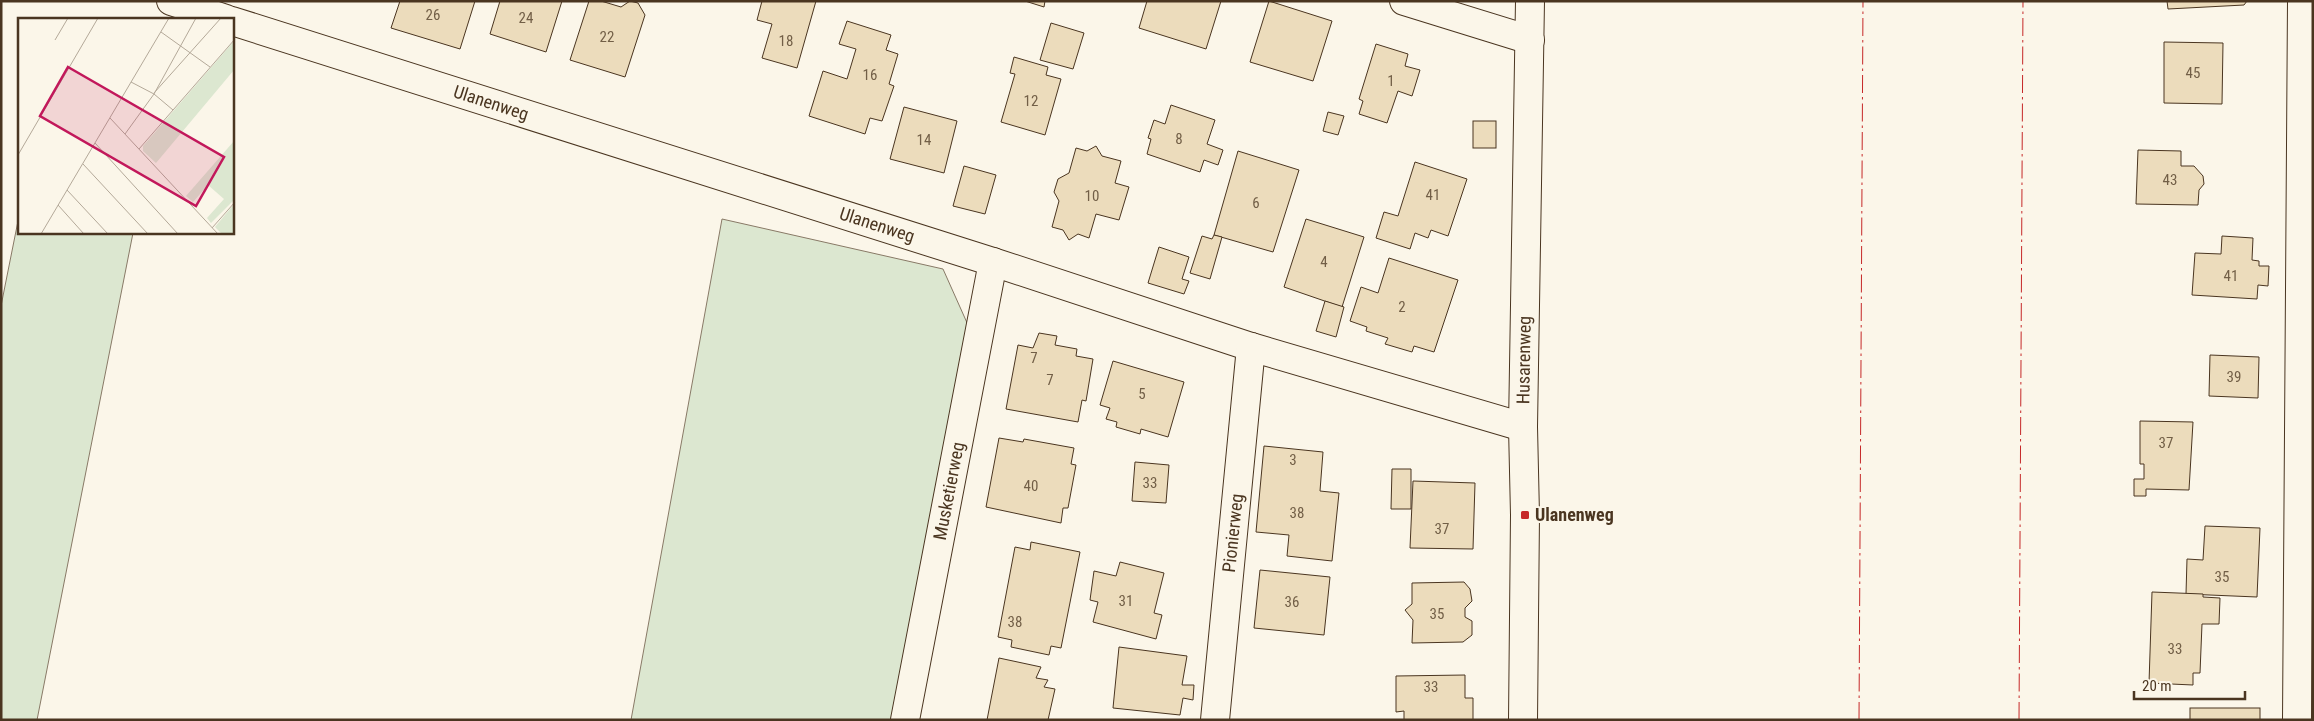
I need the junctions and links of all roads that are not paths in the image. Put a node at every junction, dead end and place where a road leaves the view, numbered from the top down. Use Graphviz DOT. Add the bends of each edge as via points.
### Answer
graph roads {
  1 [pos="171,1"];
  2 [pos="1404,1"];
  3 [pos="1530,1"];
  4 [pos="2302,1"];
  5 [pos="223,18"];
  6 [pos="234,22"];
  7 [pos="1530,40"];
  8 [pos="993,262"];
  9 [pos="1252,347"];
  10 [pos="1523,427"];
  11 [pos="905,720"];
  12 [pos="1215,720"];
  13 [pos="1523,720"];
  14 [pos="2297,720"];
  1 -- 5 [label="street"];
  2 -- 7 [label="street"];
  3 -- 7 [label="street, Husarenweg"];
  4 -- 14 [label="street"];
  6 -- 8 [label="street, Ulanenweg"];
  7 -- 10 [label="street, Husarenweg"];
  8 -- 9 [label="street, Ulanenweg"];
  8 -- 11 [label="street, Musketierweg"];
  9 -- 10 [label="street, Ulanenweg"];
  9 -- 12 [label="street, Pionierweg"];
  10 -- 13 [label="street, Husarenweg" via="1526,516"];
}
